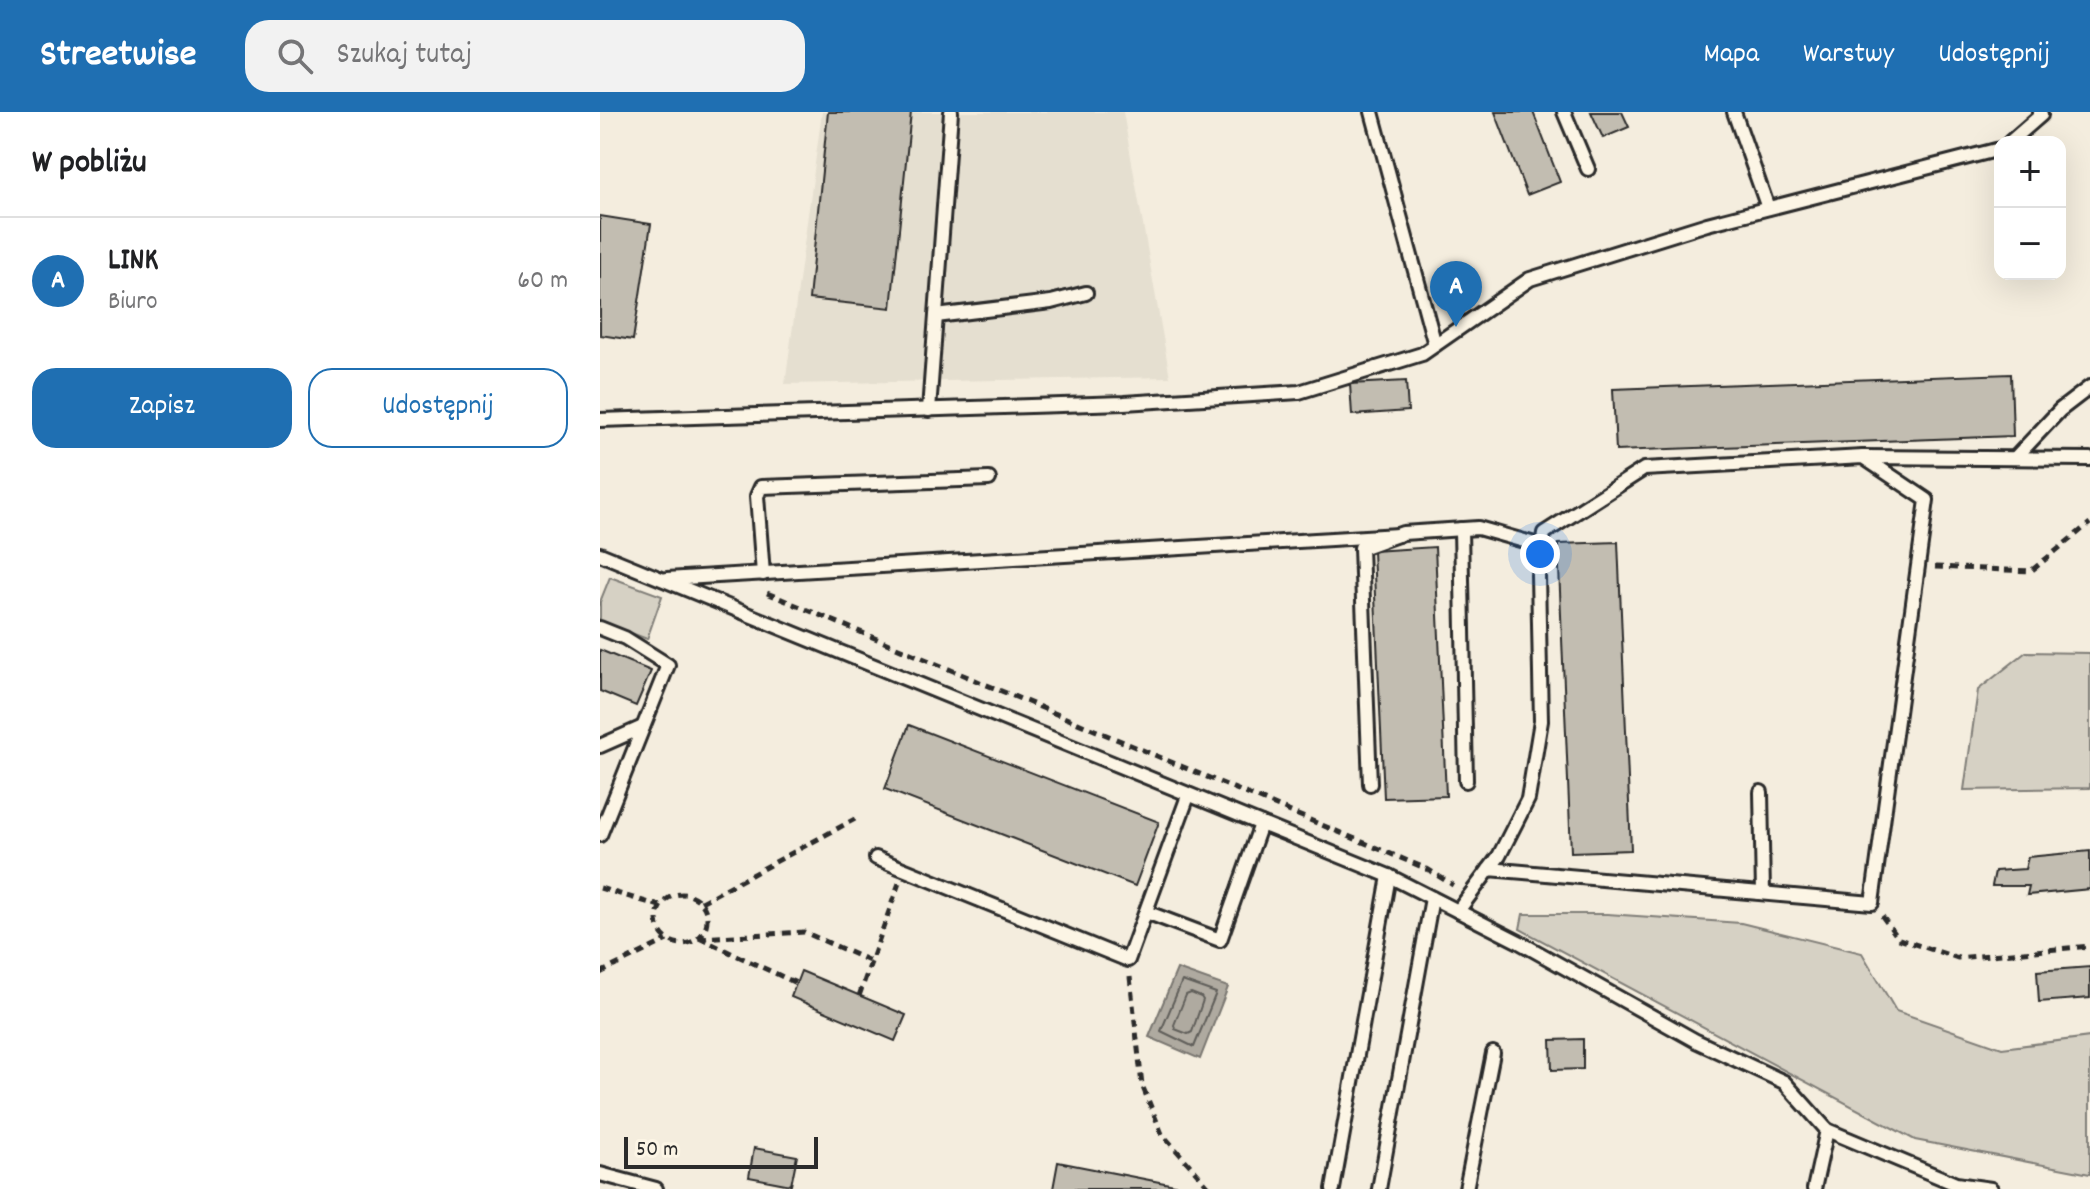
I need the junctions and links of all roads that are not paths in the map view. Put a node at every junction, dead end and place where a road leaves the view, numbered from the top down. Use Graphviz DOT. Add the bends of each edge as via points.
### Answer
graph roads {
  1 [pos="951,112"];
  2 [pos="1372,112"];
  3 [pos="1564,112"];
  4 [pos="1734,112"];
  5 [pos="2040,112"];
  6 [pos="2017,136"];
  7 [pos="1994,151"];
  8 [pos="1588,169"];
  9 [pos="1768,208"];
  10 [pos="1086,293"];
  11 [pos="936,316"];
  12 [pos="1435,345"];
  13 [pos="2090,387"];
  14 [pos="929,410"];
  15 [pos="600,420"];
  16 [pos="1863,457"];
  17 [pos="2015,458"];
  18 [pos="2090,459"];
  19 [pos="989,479"];
  20 [pos="1461,529"];
  21 [pos="1398,535"];
  22 [pos="1542,546"];
  23 [pos="600,556"];
  24 [pos="763,574"];
  25 [pos="662,580"];
  26 [pos="600,628"];
  27 [pos="643,727"];
  28 [pos="600,746"];
  29 [pos="1466,781"];
  30 [pos="1370,784"];
  31 [pos="1761,792"];
  32 [pos="1188,796"];
  33 [pos="1261,824"];
  34 [pos="600,835"];
  35 [pos="876,858"];
  36 [pos="1489,869"];
  37 [pos="1389,876"];
  38 [pos="1763,893"];
  39 [pos="1432,898"];
  40 [pos="1458,911"];
  41 [pos="1146,912"];
  42 [pos="1493,1053"];
  43 [pos="1827,1130"];
  44 [pos="600,1174"];
  45 [pos="656,1189"];
  46 [pos="1333,1189"];
  47 [pos="1379,1189"];
  48 [pos="1466,1189"];
  49 [pos="1814,1189"];
  50 [pos="1991,1189"];
  1 -- 11 [label="lane"];
  2 -- 12 [label="lane"];
  3 -- 8 [label="lane"];
  4 -- 9 [label="lane"];
  5 -- 6 [label="lane"];
  7 -- 9 [label="lane"];
  9 -- 12 [label="lane" via="1530,279"];
  10 -- 11 [label="lane"];
  11 -- 14 [label="lane"];
  12 -- 14 [label="lane" via="1422,354 1299,392"];
  13 -- 17 [label="lane"];
  14 -- 15 [label="lane"];
  16 -- 17 [label="lane"];
  16 -- 22 [label="lane" via="1644,469 1544,533"];
  16 -- 38 [label="lane" via="1927,500 1872,903"];
  17 -- 18 [label="lane"];
  19 -- 24 [label="lane" via="761,487 757,496"];
  20 -- 21 [label="lane"];
  20 -- 22 [label="lane" via="1478,528"];
  20 -- 29 [label="lane"];
  21 -- 24 [label="lane"];
  21 -- 30 [label="lane" via="1361,548"];
  22 -- 36 [label="lane" via="1541,721 1528,799"];
  23 -- 25 [label="lane"];
  24 -- 25 [label="lane"];
  25 -- 32 [label="lane"];
  26 -- 27 [label="lane" via="668,665"];
  27 -- 28 [label="lane"];
  27 -- 34 [label="lane"];
  31 -- 38 [label="lane"];
  32 -- 33 [label="lane"];
  32 -- 41 [label="lane"];
  33 -- 37 [label="lane"];
  33 -- 41 [label="lane" via="1220,940"];
  35 -- 41 [label="lane" via="1128,960"];
  36 -- 38 [label="lane"];
  36 -- 40 [label="lane"];
  37 -- 39 [label="lane"];
  37 -- 46 [label="lane"];
  39 -- 40 [label="lane"];
  39 -- 47 [label="lane"];
  40 -- 43 [label="lane" via="1696,1041 1784,1082"];
  42 -- 48 [label="lane"];
  43 -- 49 [label="lane"];
  43 -- 50 [label="lane" via="1956,1184"];
  44 -- 45 [label="lane"];
}
